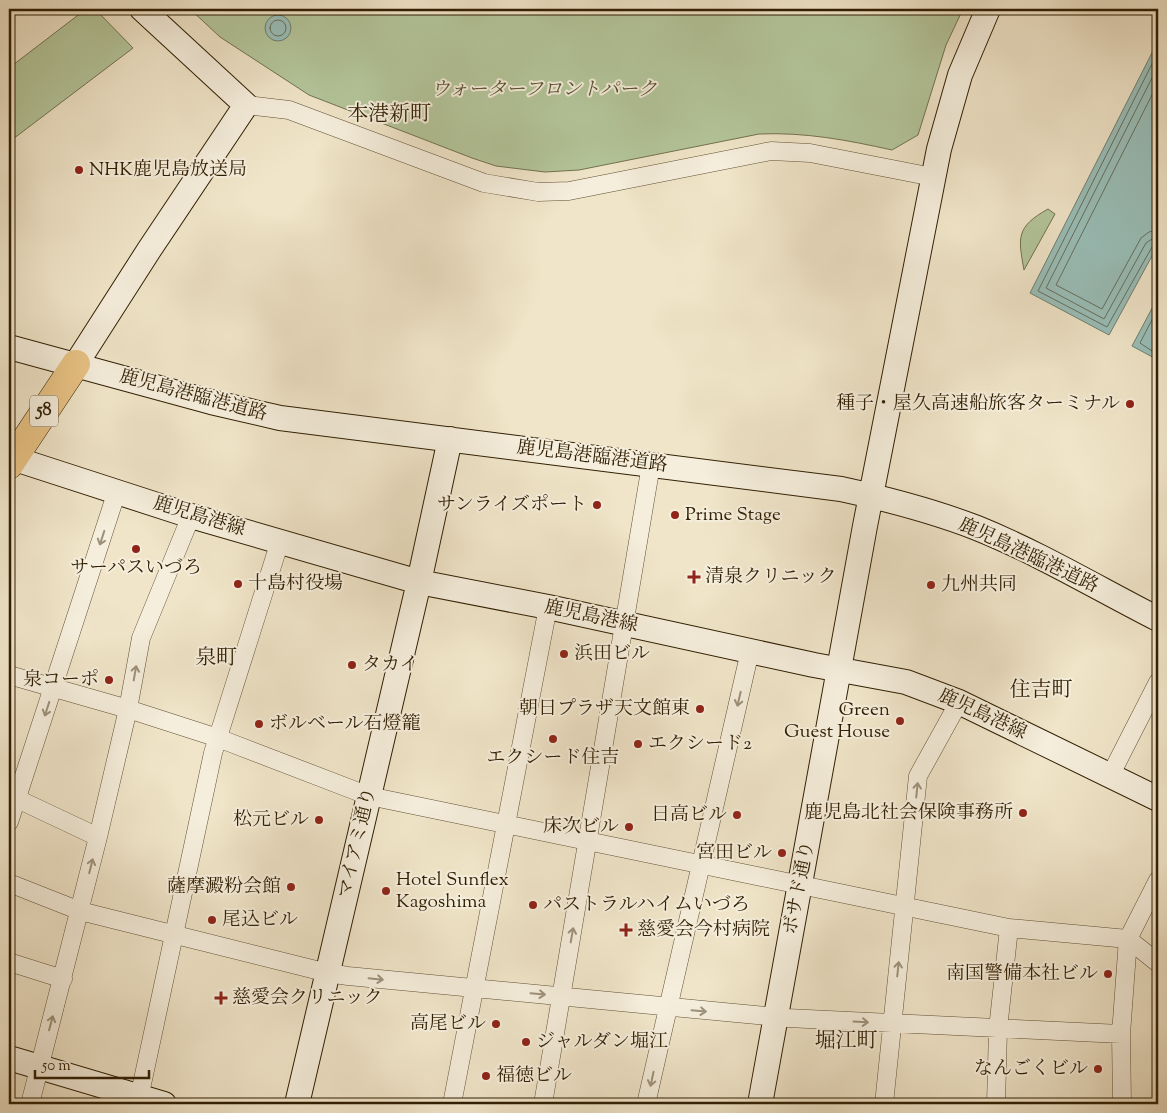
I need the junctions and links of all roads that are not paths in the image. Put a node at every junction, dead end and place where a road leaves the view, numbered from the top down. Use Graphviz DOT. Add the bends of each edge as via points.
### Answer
graph roads {
  1 [pos="142,9"];
  2 [pos="988,9"];
  3 [pos="246,105"];
  4 [pos="933,177"];
  5 [pos="9,347"];
  6 [pos="76,364"];
  7 [pos="450,439"];
  8 [pos="10,460"];
  9 [pos="651,465"];
  10 [pos="117,491"];
  11 [pos="872,495"];
  12 [pos="191,516"];
  13 [pos="280,541"];
  14 [pos="419,582"];
  15 [pos="548,607"];
  16 [pos="1158,619"];
  17 [pos="625,624"];
  18 [pos="750,652"];
  19 [pos="840,669"];
  20 [pos="9,675"];
  21 [pos="1158,682"];
  22 [pos="54,688"];
  23 [pos="958,702"];
  24 [pos="128,709"];
  25 [pos="218,738"];
  26 [pos="1110,776"];
  27 [pos="369,796"];
  28 [pos="13,797"];
  29 [pos="1158,799"];
  30 [pos="9,822"];
  31 [pos="506,824"];
  32 [pos="98,837"];
  33 [pos="588,841"];
  34 [pos="700,865"];
  35 [pos="1158,880"];
  36 [pos="9,883"];
  37 [pos="800,886"];
  38 [pos="905,906"];
  39 [pos="80,911"];
  40 [pos="1009,928"];
  41 [pos="173,936"];
  42 [pos="1128,939"];
  43 [pos="9,962"];
  44 [pos="1158,963"];
  45 [pos="328,973"];
  46 [pos="63,979"];
  47 [pos="474,989"];
  48 [pos="561,996"];
  49 [pos="667,1008"];
  50 [pos="775,1018"];
  51 [pos="892,1024"];
  52 [pos="998,1029"];
  53 [pos="1121,1034"];
  54 [pos="9,1058"];
  55 [pos="39,1069"];
  56 [pos="139,1098"];
  57 [pos="30,1104"];
  58 [pos="164,1104"];
  59 [pos="297,1104"];
  60 [pos="452,1104"];
  61 [pos="543,1104"];
  62 [pos="646,1104"];
  63 [pos="760,1104"];
  64 [pos="884,1104"];
  65 [pos="996,1104"];
  66 [pos="1122,1104"];
  1 -- 3 [label="street"];
  2 -- 4 [label="street, ボサド通り" via="960,75 943,129"];
  3 -- 4 [label="street" via="289,110 484,183 538,192 569,190 771,151 810,153"];
  3 -- 6 [label="street"];
  4 -- 11 [label="street, ボサド通り"];
  5 -- 6 [label="street, 鹿児島港臨港道路"];
  6 -- 7 [label="street, 鹿児島港臨港道路" via="280,418"];
  6 -- 8 [label="highway, 58"];
  7 -- 9 [label="street, 鹿児島港臨港道路"];
  7 -- 14 [label="street, マイアミ通り"];
  8 -- 10 [label="street, 鹿児島港線"];
  9 -- 11 [label="street, 鹿児島港臨港道路"];
  9 -- 17 [label="street"];
  10 -- 12 [label="street, 鹿児島港線"];
  10 -- 22 [label="street, one-way"];
  11 -- 16 [label="street, 鹿児島港臨港道路" via="976,528"];
  11 -- 19 [label="street, ボサド通り"];
  12 -- 13 [label="street, 鹿児島港線"];
  24 -- 12 [label="street, one-way" via="141,638"];
  13 -- 14 [label="street, 鹿児島港線"];
  13 -- 25 [label="street"];
  14 -- 15 [label="street, 鹿児島港線"];
  14 -- 27 [label="street, マイアミ通り"];
  15 -- 17 [label="street, 鹿児島港線"];
  15 -- 31 [label="street"];
  17 -- 18 [label="street, 鹿児島港線"];
  17 -- 33 [label="street"];
  18 -- 19 [label="street, 鹿児島港線"];
  18 -- 34 [label="street, one-way"];
  19 -- 23 [label="street, 鹿児島港線" via="906,682"];
  19 -- 37 [label="street, ボサド通り"];
  20 -- 22 [label="street"];
  21 -- 26 [label="street"];
  22 -- 24 [label="street"];
  22 -- 28 [label="street, one-way"];
  23 -- 26 [label="street, 鹿児島港線"];
  38 -- 23 [label="street, one-way" via="918,776"];
  24 -- 25 [label="street"];
  24 -- 32 [label="street"];
  25 -- 27 [label="street"];
  25 -- 41 [label="street"];
  26 -- 29 [label="street, 鹿児島港線"];
  27 -- 31 [label="street"];
  27 -- 45 [label="street, マイアミ通り"];
  28 -- 30 [label="street"];
  28 -- 32 [label="street"];
  31 -- 33 [label="street"];
  31 -- 47 [label="street"];
  39 -- 32 [label="street, one-way"];
  33 -- 34 [label="street"];
  48 -- 33 [label="street, one-way"];
  34 -- 37 [label="street"];
  34 -- 49 [label="street"];
  35 -- 42 [label="street"];
  36 -- 39 [label="street"];
  37 -- 38 [label="street"];
  37 -- 50 [label="street, ボサド通り"];
  38 -- 40 [label="street"];
  51 -- 38 [label="street, one-way"];
  39 -- 41 [label="street"];
  39 -- 46 [label="street"];
  40 -- 42 [label="street"];
  40 -- 52 [label="street"];
  41 -- 45 [label="street"];
  41 -- 56 [label="street"];
  42 -- 44 [label="street"];
  42 -- 53 [label="street"];
  43 -- 46 [label="street"];
  45 -- 47 [label="street, one-way"];
  45 -- 59 [label="street, マイアミ通り"];
  55 -- 46 [label="street, one-way"];
  47 -- 48 [label="street, one-way"];
  47 -- 60 [label="street"];
  48 -- 49 [label="street"];
  48 -- 61 [label="street"];
  49 -- 50 [label="street, one-way"];
  49 -- 62 [label="street, one-way"];
  50 -- 51 [label="street, one-way"];
  50 -- 63 [label="street, ボサド通り"];
  51 -- 52 [label="street"];
  51 -- 64 [label="street"];
  52 -- 53 [label="street"];
  52 -- 65 [label="street"];
  53 -- 66 [label="street"];
  54 -- 55 [label="street"];
  55 -- 56 [label="street"];
  55 -- 57 [label="street"];
  56 -- 58 [label="street"];
}
